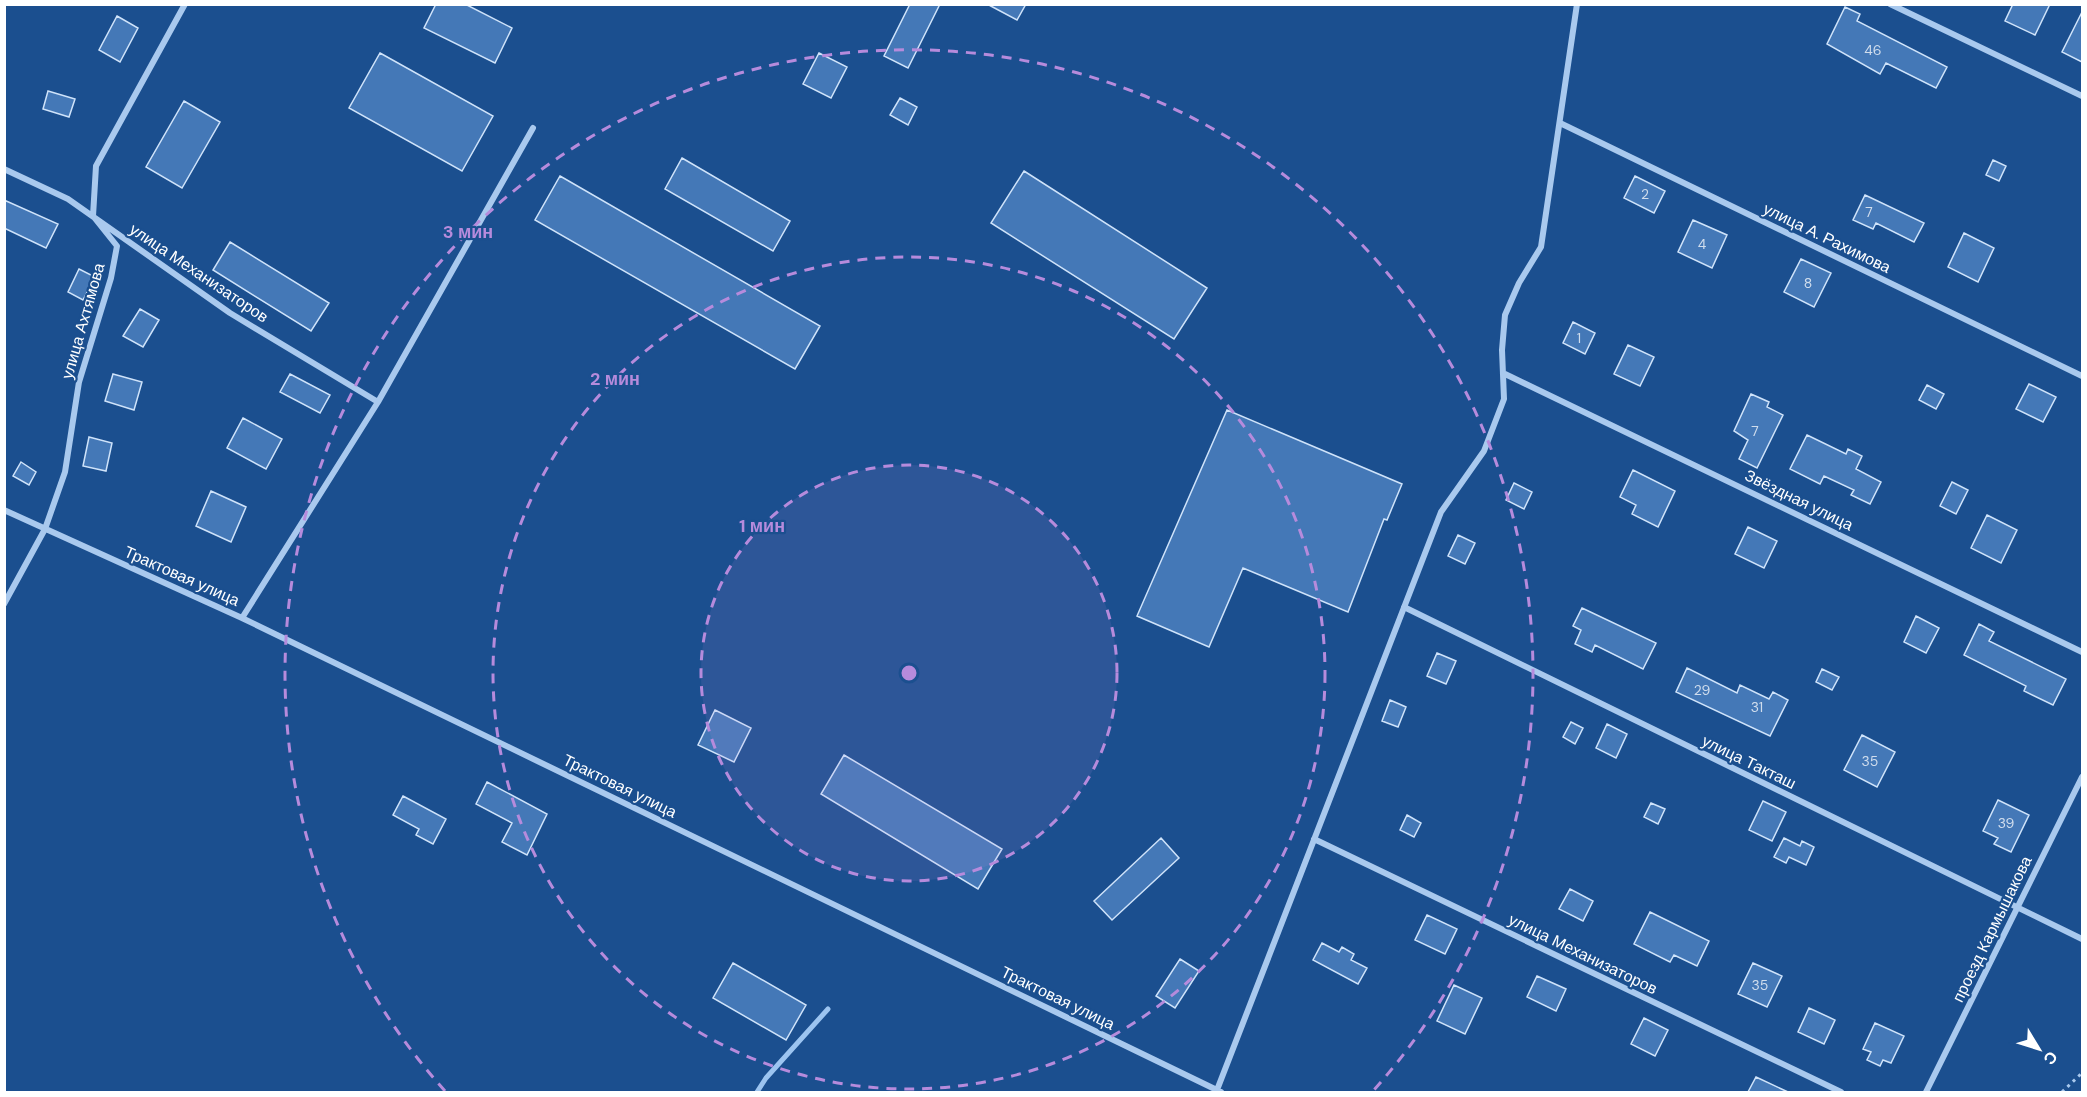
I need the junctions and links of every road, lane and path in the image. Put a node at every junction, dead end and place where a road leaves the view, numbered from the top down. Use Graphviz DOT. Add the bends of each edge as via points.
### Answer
graph roads {
  1 [pos="185,4"];
  2 [pos="1577,4"];
  3 [pos="1890,4"];
  4 [pos="2082,96"];
  5 [pos="1560,123"];
  6 [pos="533,128"];
  7 [pos="4,169"];
  8 [pos="93,216"];
  9 [pos="1503,374"];
  10 [pos="2082,376"];
  11 [pos="378,402"];
  12 [pos="4,510"];
  13 [pos="45,529"];
  14 [pos="4,604"];
  15 [pos="1404,607"];
  16 [pos="242,618"];
  17 [pos="2082,652"];
  18 [pos="2082,777"];
  19 [pos="1314,839"];
  20 [pos="2017,909"];
  21 [pos="2082,939"];
  22 [pos="2082,1073"];
  23 [pos="1219,1091"];
  24 [pos="1840,1092"];
  25 [pos="1926,1092"];
  26 [pos="2062,1092"];
  1 -- 8 [label="street" via="96,166"];
  2 -- 5 [label="street"];
  3 -- 4 [label="street"];
  5 -- 9 [label="street" via="1541,246 1505,315"];
  5 -- 10 [label="street, улица А. Рахимова"];
  6 -- 11 [label="street"];
  7 -- 8 [label="street, улица Механизаторов"];
  8 -- 11 [label="street, улица Механизаторов" via="230,314"];
  8 -- 13 [label="street, улица Ахтямова" via="117,246 80,382 65,472"];
  9 -- 15 [label="street" via="1504,399 1484,451 1441,512"];
  9 -- 17 [label="street, Звёздная улица"];
  11 -- 16 [label="street"];
  12 -- 13 [label="street, Трактовая улица"];
  13 -- 14 [label="street"];
  13 -- 16 [label="street, Трактовая улица"];
  15 -- 19 [label="street"];
  15 -- 20 [label="street, улица Такташ"];
  16 -- 23 [label="street, Трактовая улица"];
  18 -- 20 [label="street, проезд Кармышакова"];
  19 -- 23 [label="street"];
  19 -- 24 [label="street, улица Механизаторов"];
  20 -- 21 [label="street, улица Такташ"];
  20 -- 25 [label="street, проезд Кармышакова"];
  22 -- 26 [label="path"];
}
